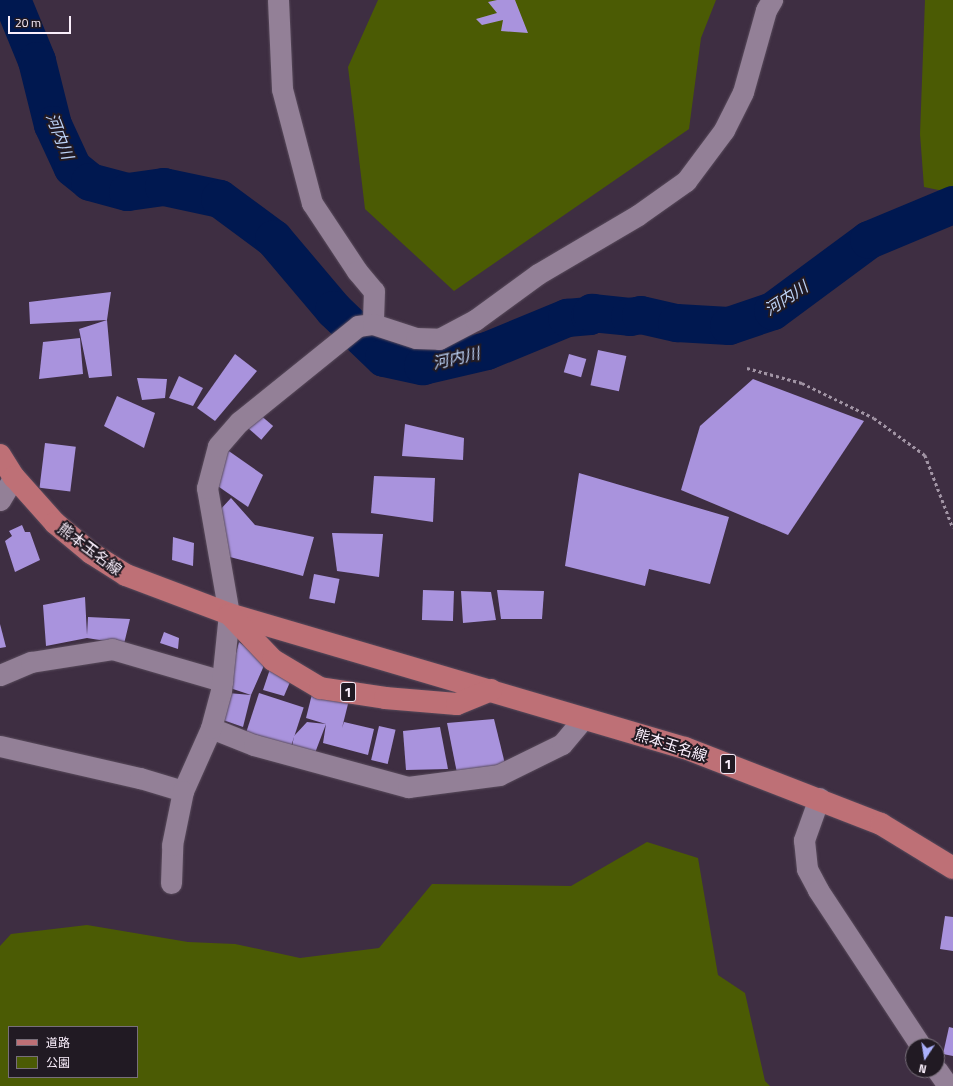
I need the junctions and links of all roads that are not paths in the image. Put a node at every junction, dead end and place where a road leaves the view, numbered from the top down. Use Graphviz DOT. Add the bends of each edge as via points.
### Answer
graph roads {
  1 [pos="278,0"];
  2 [pos="772,0"];
  3 [pos="373,324"];
  4 [pos="0,455"];
  5 [pos="14,477"];
  6 [pos="0,500"];
  7 [pos="229,614"];
  8 [pos="0,675"];
  9 [pos="222,681"];
  10 [pos="491,690"];
  11 [pos="584,718"];
  12 [pos="211,728"];
  13 [pos="0,746"];
  14 [pos="183,791"];
  15 [pos="819,798"];
  16 [pos="953,868"];
  17 [pos="171,882"];
  18 [pos="916,1038"];
  1 -- 3 [label="street" via="282,89 312,203 357,271 374,291"];
  2 -- 3 [label="street" via="766,10 743,92 724,130 686,181 638,215 538,274 475,320 439,339 416,338"];
  3 -- 7 [label="street" via="358,326 301,370 240,422 218,446 207,488"];
  4 -- 5 [label="main road, 熊本玉名線 / 1"];
  5 -- 6 [label="street"];
  5 -- 7 [label="main road, 熊本玉名線 / 1" via="55,523 91,553 126,575"];
  7 -- 9 [label="street"];
  7 -- 10 [label="main road, 熊本玉名線 / 1"];
  7 -- 10 [label="main road, 熊本玉名線 / 1" via="273,660 320,688 385,698 456,704"];
  8 -- 9 [label="street" via="31,662 112,649"];
  9 -- 12 [label="street"];
  10 -- 11 [label="main road, 熊本玉名線 / 1"];
  11 -- 12 [label="street" via="562,744 499,775 408,787 254,745"];
  11 -- 15 [label="main road, 熊本玉名線 / 1" via="685,748"];
  12 -- 14 [label="street"];
  13 -- 14 [label="street" via="140,778"];
  14 -- 17 [label="street" via="172,845"];
  15 -- 16 [label="main road, 熊本玉名線 / 1" via="881,824"];
  15 -- 18 [label="street" via="804,840 807,869 818,890"];
}
